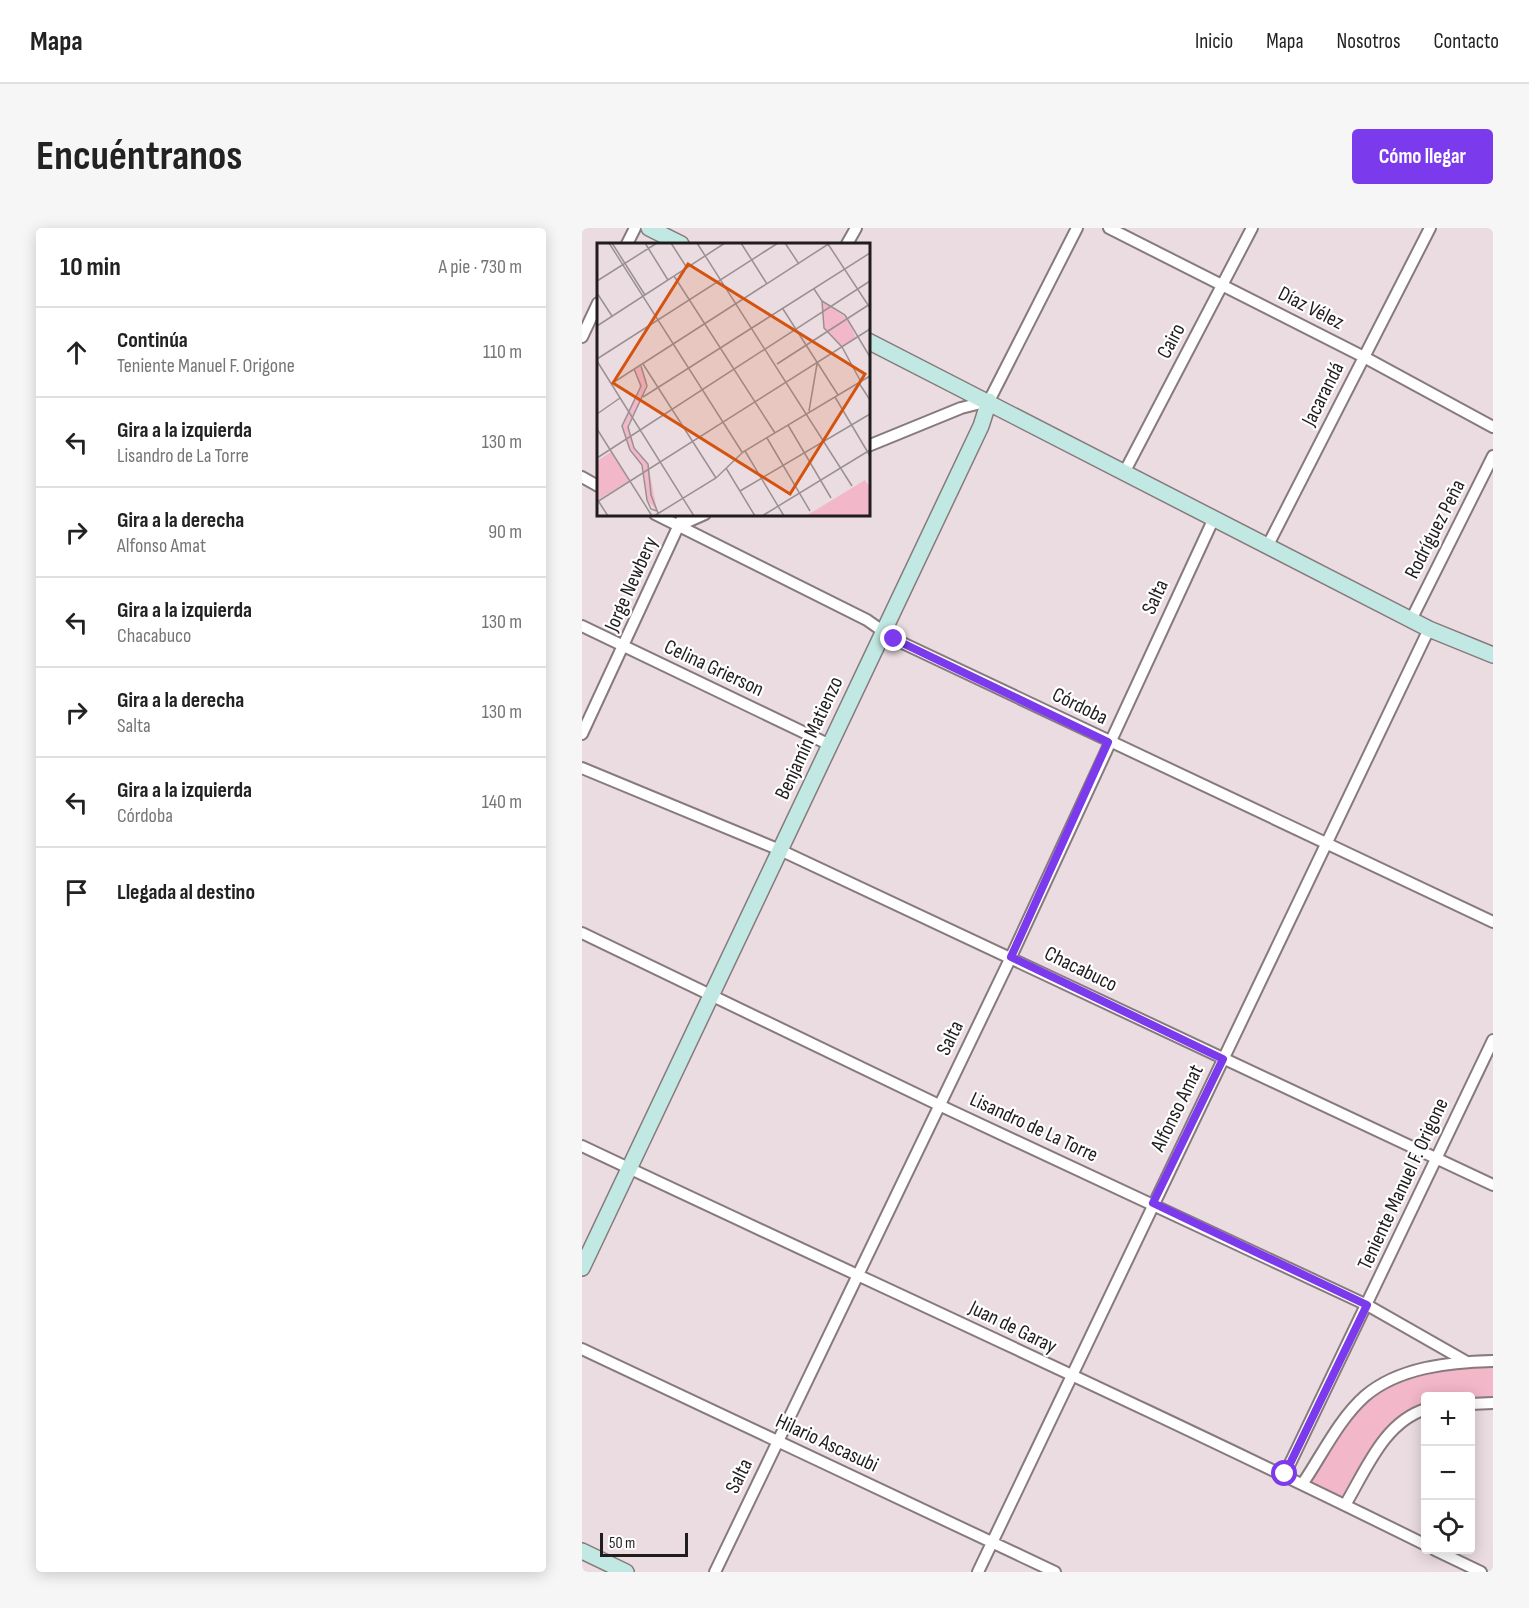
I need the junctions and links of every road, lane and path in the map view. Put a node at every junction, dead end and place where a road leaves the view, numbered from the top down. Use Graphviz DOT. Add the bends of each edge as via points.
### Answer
graph roads {
  1 [pos="634,228"];
  2 [pos="649,228"];
  3 [pos="856,228"];
  4 [pos="1077,228"];
  5 [pos="1109,228"];
  6 [pos="1252,228"];
  7 [pos="1431,228"];
  8 [pos="627,243"];
  9 [pos="679,243"];
  10 [pos="848,243"];
  11 [pos="1222,285"];
  12 [pos="597,305"];
  13 [pos="582,337"];
  14 [pos="870,342"];
  15 [pos="1364,357"];
  16 [pos="989,401"];
  17 [pos="1493,427"];
  18 [pos="870,445"];
  19 [pos="1493,456"];
  20 [pos="1125,471"];
  21 [pos="582,477"];
  22 [pos="597,485"];
  23 [pos="659,516"];
  24 [pos="683,516"];
  25 [pos="700,516"];
  26 [pos="1214,518"];
  27 [pos="678,526"];
  28 [pos="1268,545"];
  29 [pos="1411,620"];
  30 [pos="582,626"];
  31 [pos="1429,629"];
  32 [pos="883,632"];
  33 [pos="624,647"];
  34 [pos="1493,655"];
  35 [pos="582,734"];
  36 [pos="1108,742"];
  37 [pos="830,745"];
  38 [pos="582,768"];
  39 [pos="1325,845"];
  40 [pos="780,850"];
  41 [pos="1493,922"];
  42 [pos="582,933"];
  43 [pos="1011,957"];
  44 [pos="710,995"];
  45 [pos="1493,1040"];
  46 [pos="1223,1059"];
  47 [pos="939,1105"];
  48 [pos="582,1146"];
  49 [pos="1437,1158"];
  50 [pos="628,1168"];
  51 [pos="1493,1185"];
  52 [pos="1153,1203"];
  53 [pos="582,1268"];
  54 [pos="857,1274"];
  55 [pos="1367,1305"];
  56 [pos="582,1349"];
  57 [pos="1493,1361"];
  58 [pos="1467,1362"];
  59 [pos="1069,1376"];
  60 [pos="1493,1403"];
  61 [pos="1475,1404"];
  62 [pos="1421,1411"];
  63 [pos="778,1441"];
  64 [pos="1285,1474"];
  65 [pos="1303,1483"];
  66 [pos="1345,1505"];
  67 [pos="992,1542"];
  68 [pos="1421,1543"];
  69 [pos="582,1551"];
  70 [pos="1443,1554"];
  71 [pos="607,1568"];
  72 [pos="626,1572"];
  73 [pos="715,1572"];
  74 [pos="978,1572"];
  75 [pos="1055,1572"];
  76 [pos="1481,1572"];
  1 -- 8 [label="street"];
  2 -- 9 [label="street"];
  3 -- 10 [label="street"];
  4 -- 16 [label="street, Benjamín Matienzo"];
  5 -- 11 [label="street, Díaz Vélez"];
  6 -- 11 [label="street, Cairo"];
  7 -- 15 [label="street, Jacarandá"];
  11 -- 15 [label="street, Díaz Vélez"];
  11 -- 20 [label="street, Cairo"];
  12 -- 13 [label="street"];
  14 -- 16 [label="street"];
  15 -- 17 [label="street, Díaz Vélez"];
  15 -- 28 [label="street, Jacarandá"];
  16 -- 18 [label="street" via="961,408"];
  16 -- 20 [label="street"];
  16 -- 32 [label="street, Benjamín Matienzo" via="981,426"];
  19 -- 29 [label="street, Rodríguez Peña"];
  20 -- 26 [label="street"];
  21 -- 22 [label="street"];
  23 -- 27 [label="street, Córdoba"];
  24 -- 27 [label="street, Jorge Newbery"];
  25 -- 27 [label="street"];
  26 -- 28 [label="street"];
  26 -- 36 [label="street, Salta"];
  27 -- 32 [label="street, Córdoba" via="867,620"];
  27 -- 33 [label="street, Jorge Newbery"];
  28 -- 29 [label="street"];
  29 -- 31 [label="street"];
  30 -- 33 [label="street, Celina Grierson"];
  31 -- 34 [label="street"];
  31 -- 39 [label="street, Alfonso Amat"];
  32 -- 36 [label="street, Córdoba"];
  32 -- 37 [label="street, Benjamín Matienzo"];
  33 -- 35 [label="street, Jorge Newbery"];
  33 -- 37 [label="street, Celina Grierson"];
  36 -- 39 [label="street, Córdoba"];
  36 -- 43 [label="street, Salta"];
  37 -- 40 [label="street, Benjamín Matienzo"];
  38 -- 40 [label="street, Chacabuco"];
  39 -- 41 [label="street, Córdoba"];
  39 -- 46 [label="street, Alfonso Amat"];
  40 -- 43 [label="street, Chacabuco"];
  40 -- 44 [label="street, Benjamín Matienzo"];
  42 -- 44 [label="street, Lisandro de La Torre"];
  43 -- 46 [label="street, Chacabuco"];
  43 -- 47 [label="street, Salta"];
  44 -- 47 [label="street, Lisandro de La Torre"];
  44 -- 50 [label="street, Benjamín Matienzo"];
  45 -- 49 [label="street, Teniente Manuel F. Origone"];
  46 -- 49 [label="street, Chacabuco"];
  46 -- 52 [label="street, Alfonso Amat"];
  47 -- 52 [label="street, Lisandro de La Torre"];
  47 -- 54 [label="street, Salta"];
  48 -- 50 [label="street, Juan de Garay"];
  49 -- 51 [label="street, Chacabuco"];
  49 -- 55 [label="street, Teniente Manuel F. Origone"];
  50 -- 53 [label="street, Benjamín Matienzo"];
  50 -- 54 [label="street, Juan de Garay"];
  52 -- 55 [label="street, Lisandro de La Torre"];
  52 -- 59 [label="street, Alfonso Amat"];
  54 -- 59 [label="street, Juan de Garay"];
  54 -- 63 [label="street, Salta"];
  55 -- 58 [label="street, Lisandro de La Torre"];
  55 -- 64 [label="street, Teniente Manuel F. Origone"];
  56 -- 63 [label="street, Hilario Ascasubi"];
  57 -- 58 [label="street"];
  58 -- 65 [label="street" via="1403,1375 1379,1385 1345,1419"];
  59 -- 64 [label="street, Juan de Garay"];
  59 -- 67 [label="street, Alfonso Amat"];
  60 -- 61 [label="street"];
  62 -- 66 [label="street" via="1404,1418 1390,1431"];
  63 -- 67 [label="street, Hilario Ascasubi"];
  63 -- 73 [label="street, Salta"];
  64 -- 65 [label="street, Juan de Garay"];
  65 -- 66 [label="street, Juan de Garay"];
  66 -- 68 [label="street, Juan de Garay"];
  67 -- 74 [label="street, Alfonso Amat"];
  67 -- 75 [label="street, Hilario Ascasubi"];
  69 -- 71 [label="street"];
  70 -- 76 [label="street"];
  71 -- 72 [label="street"];
}
